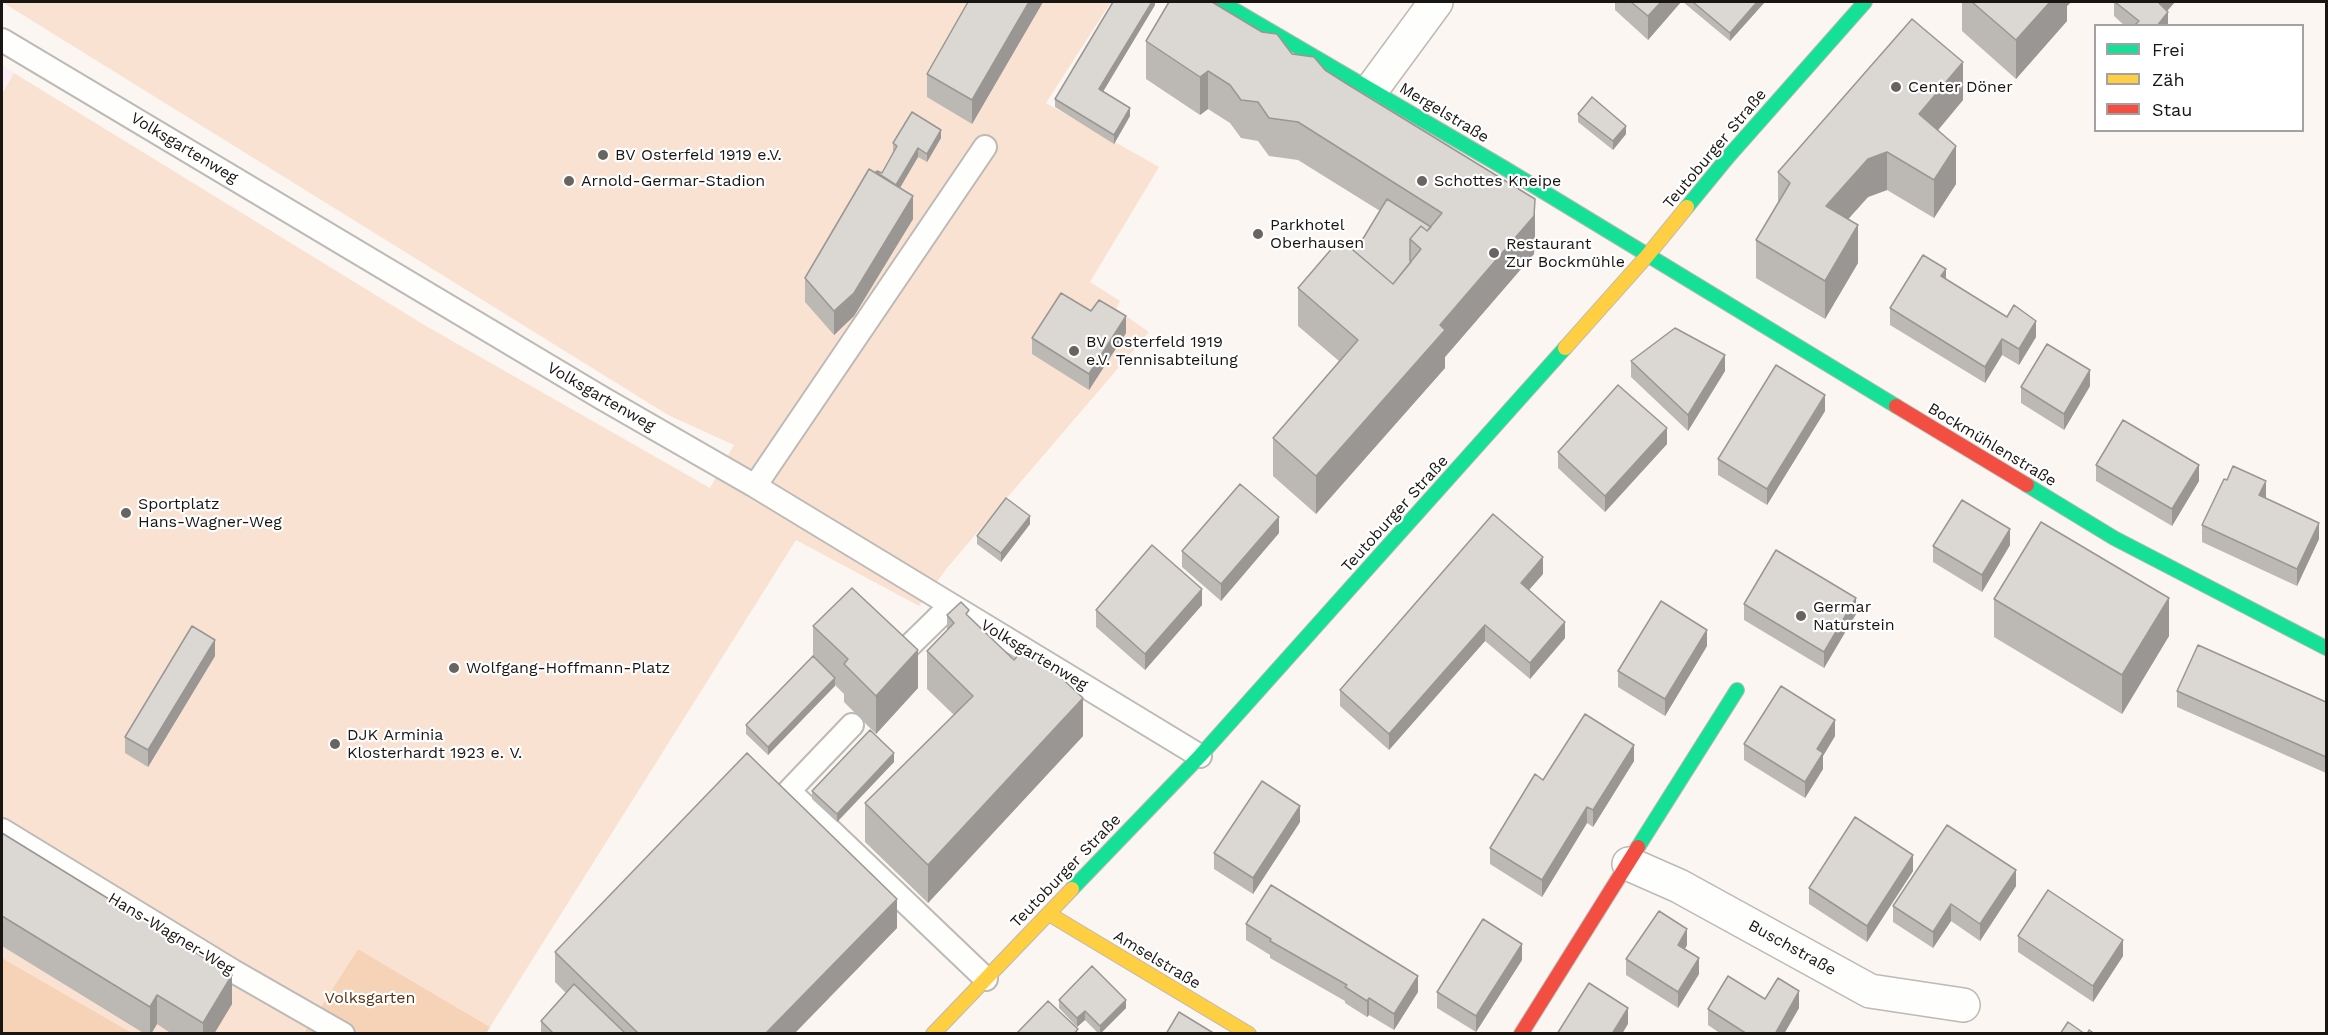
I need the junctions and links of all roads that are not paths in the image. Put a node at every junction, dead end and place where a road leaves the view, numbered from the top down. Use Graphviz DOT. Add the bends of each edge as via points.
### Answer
graph roads {
  1 [pos="1221,2"];
  2 [pos="1436,2"];
  3 [pos="1864,2"];
  4 [pos="2,40"];
  5 [pos="1372,89"];
  6 [pos="985,147"];
  7 [pos="1647,256"];
  8 [pos="755,486"];
  9 [pos="951,605"];
  10 [pos="2326,648"];
  11 [pos="898,657"];
  12 [pos="1737,690"];
  13 [pos="852,725"];
  14 [pos="1200,756"];
  15 [pos="2,830"];
  16 [pos="1629,864"];
  17 [pos="1048,914"];
  18 [pos="986,979"];
  19 [pos="1963,1005"];
  20 [pos="343,1034"];
  21 [pos="933,1034"];
  22 [pos="1249,1034"];
  23 [pos="1521,1034"];
  1 -- 5 [label="street, Mergelstraße"];
  2 -- 5 [label="street"];
  3 -- 7 [label="street, Teutoburger Straße"];
  4 -- 8 [label="lane, Volksgartenweg"];
  5 -- 7 [label="street, Mergelstraße"];
  6 -- 8 [label="lane"];
  7 -- 10 [label="street, Bockmühlenstraße" via="2114,538"];
  7 -- 14 [label="street, Teutoburger Straße"];
  8 -- 9 [label="lane, Volksgartenweg"];
  9 -- 11 [label="lane"];
  9 -- 14 [label="lane, Volksgartenweg"];
  12 -- 16 [label="street"];
  13 -- 18 [label="lane" via="789,791"];
  14 -- 17 [label="street, Teutoburger Straße"];
  15 -- 20 [label="lane, Hans-Wagner-Weg"];
  16 -- 19 [label="street, Buschstraße" via="1679,886 1870,991"];
  16 -- 23 [label="street"];
  17 -- 18 [label="street, Teutoburger Straße"];
  17 -- 22 [label="street, Amselstraße"];
  18 -- 21 [label="street, Teutoburger Straße"];
}
